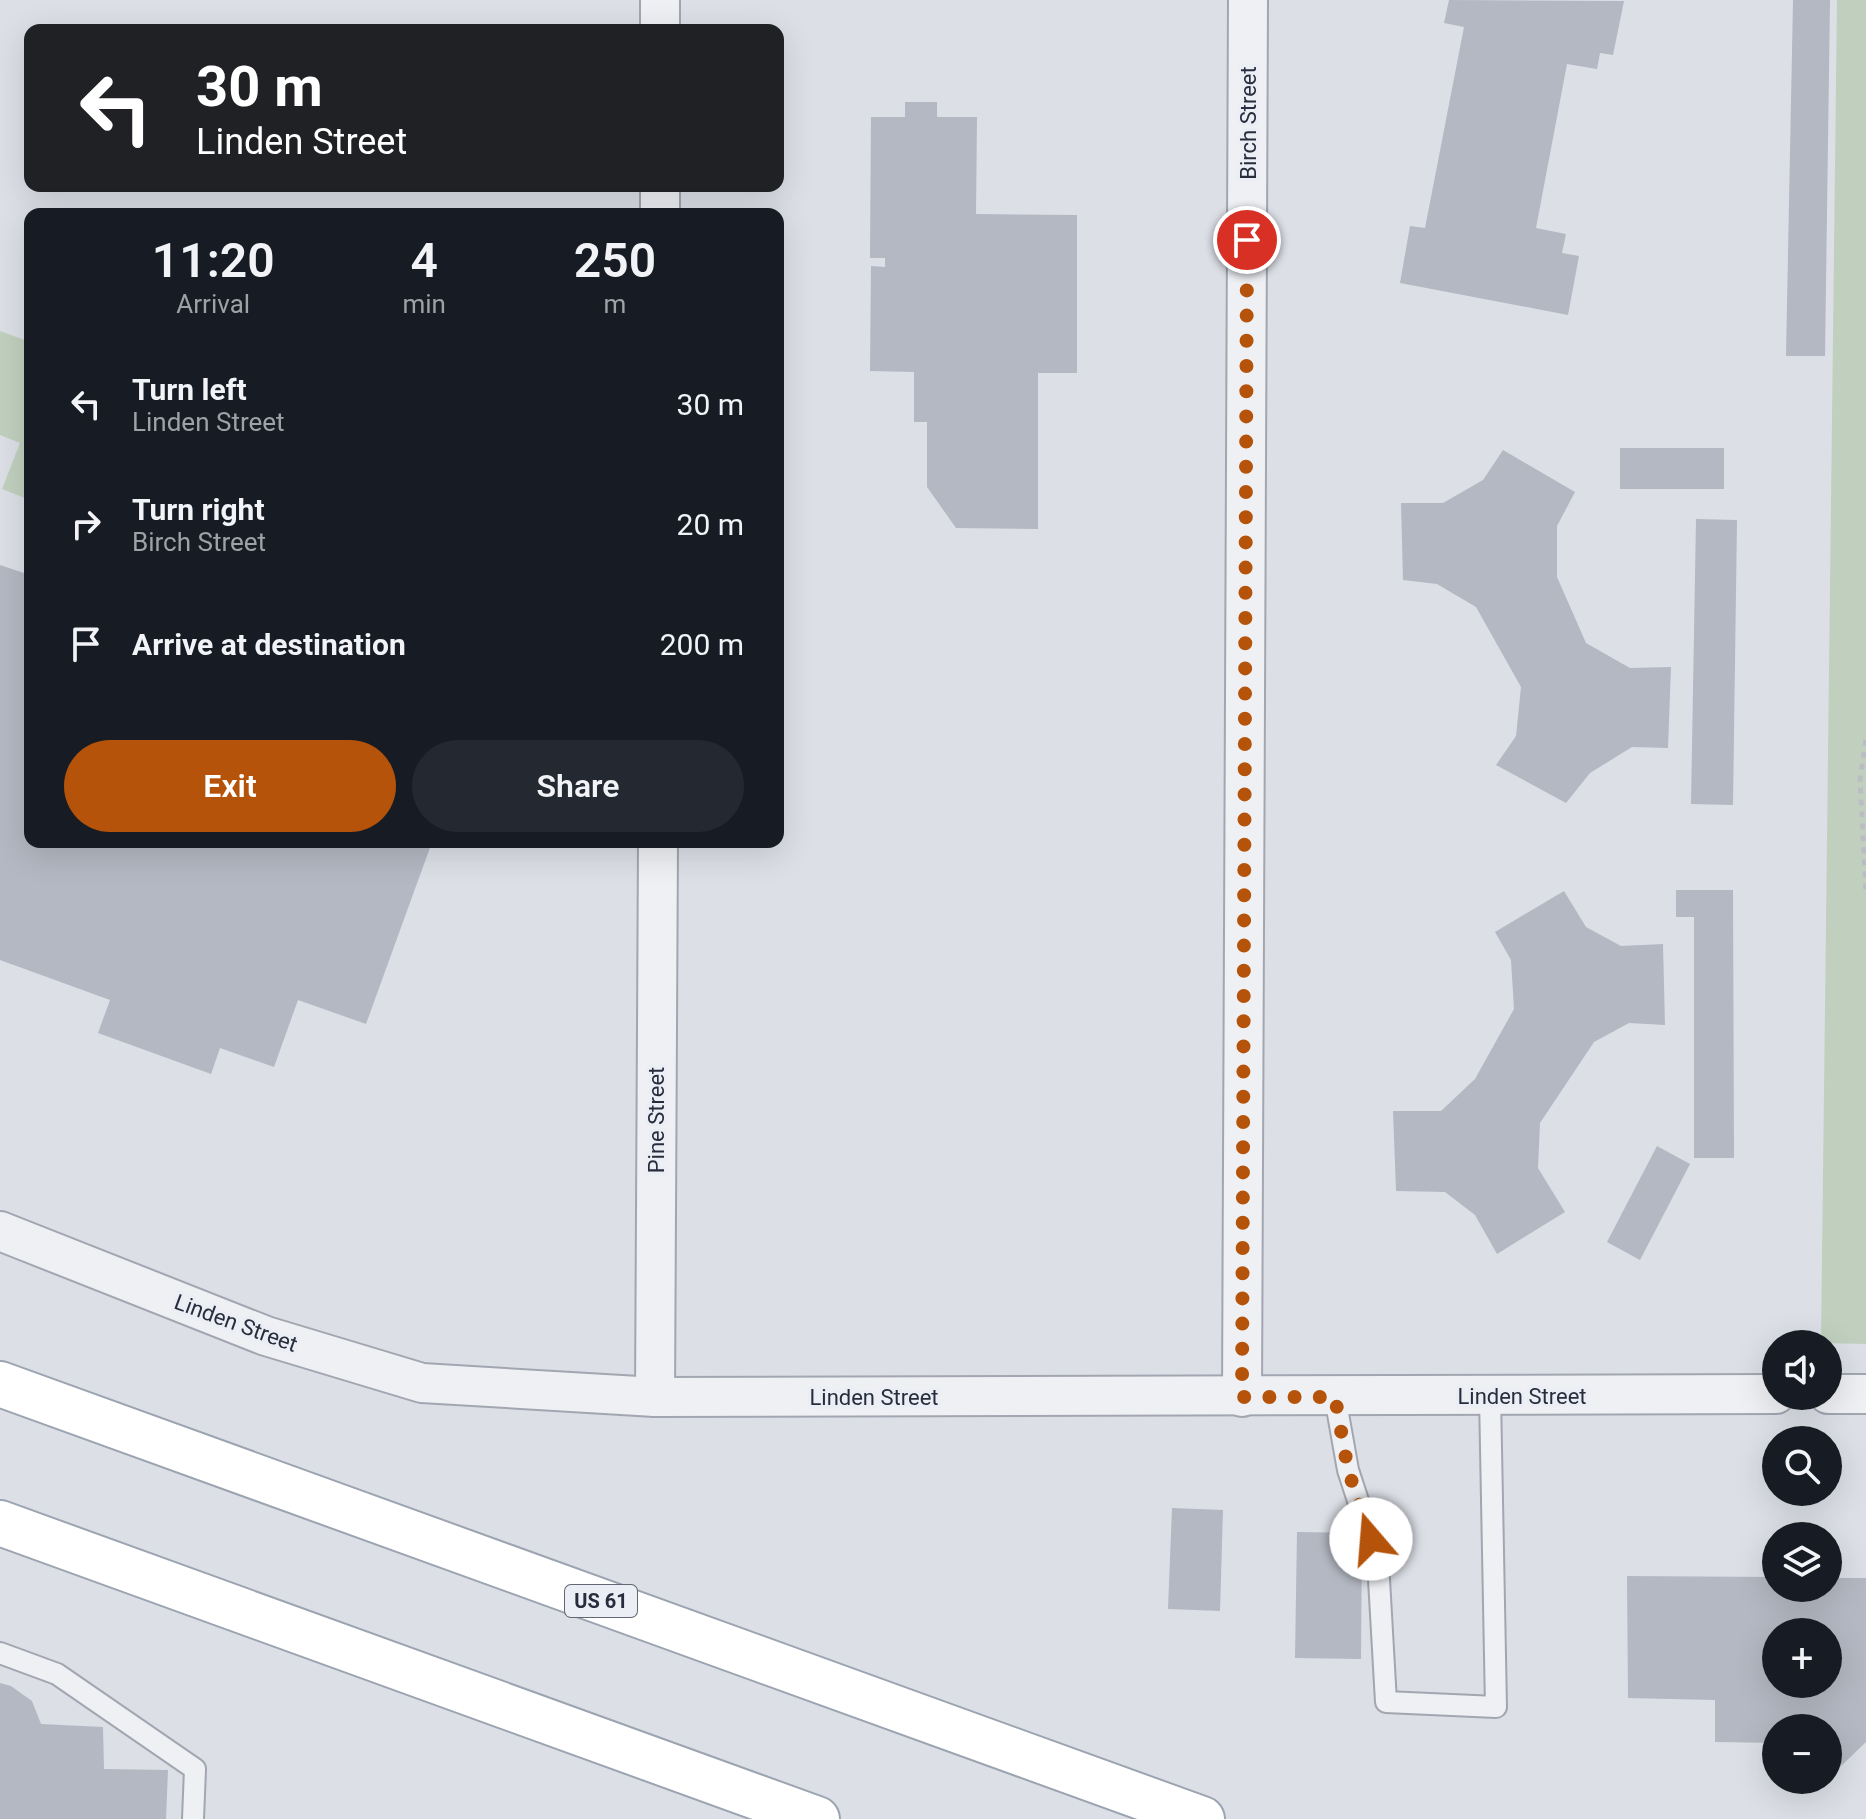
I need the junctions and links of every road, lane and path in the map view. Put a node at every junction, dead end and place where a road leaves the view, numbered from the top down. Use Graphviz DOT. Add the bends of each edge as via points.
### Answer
graph roads {
  1 [pos="660,0"];
  2 [pos="1248,0"];
  3 [pos="660,24"];
  4 [pos="1866,740"];
  5 [pos="658,848"];
  6 [pos="1866,893"];
  7 [pos="0,1231"];
  8 [pos="0,1384"];
  9 [pos="1762,1394"];
  10 [pos="1842,1394"];
  11 [pos="1866,1394"];
  12 [pos="1490,1396"];
  13 [pos="655,1397"];
  14 [pos="1242,1397"];
  15 [pos="1335,1397"];
  16 [pos="0,1523"];
  17 [pos="0,1653"];
  18 [pos="193,1819"];
  19 [pos="817,1819"];
  20 [pos="1202,1819"];
  1 -- 3 [label="street"];
  2 -- 14 [label="street, Birch Street"];
  4 -- 6 [label="path" via="1860,779"];
  5 -- 13 [label="street, Pine Street"];
  7 -- 13 [label="street, Linden Street" via="266,1336 422,1383"];
  8 -- 20 [label="main road, US 61"];
  9 -- 12 [label="street, Linden Street"];
  10 -- 11 [label="street"];
  12 -- 15 [label="street, Linden Street"];
  12 -- 15 [label="lane" via="1496,1707 1386,1702 1378,1562 1348,1470"];
  13 -- 14 [label="street, Linden Street"];
  14 -- 15 [label="street, Linden Street"];
  16 -- 19 [label="main road"];
  17 -- 18 [label="lane" via="57,1674 195,1769"];
}
